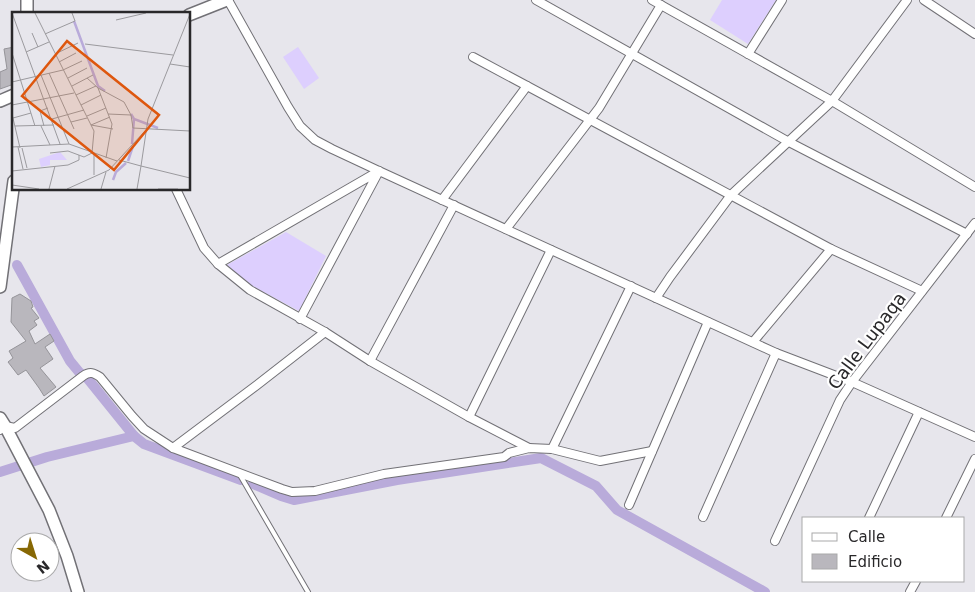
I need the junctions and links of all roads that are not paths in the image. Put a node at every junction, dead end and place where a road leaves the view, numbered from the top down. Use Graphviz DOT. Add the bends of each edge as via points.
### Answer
graph roads {
  1 [pos="228,0"];
  2 [pos="536,0"];
  3 [pos="652,0"];
  4 [pos="782,0"];
  5 [pos="907,0"];
  6 [pos="924,0"];
  7 [pos="211,3"];
  8 [pos="661,5"];
  9 [pos="190,14"];
  10 [pos="975,34"];
  11 [pos="632,54"];
  12 [pos="748,54"];
  13 [pos="473,57"];
  14 [pos="527,86"];
  15 [pos="12,96"];
  16 [pos="0,101"];
  17 [pos="832,101"];
  18 [pos="590,119"];
  19 [pos="789,142"];
  20 [pos="379,171"];
  21 [pos="975,187"];
  22 [pos="13,190"];
  23 [pos="176,190"];
  24 [pos="731,195"];
  25 [pos="442,200"];
  26 [pos="454,205"];
  27 [pos="975,223"];
  28 [pos="506,229"];
  29 [pos="967,234"];
  30 [pos="831,249"];
  31 [pos="551,250"];
  32 [pos="218,264"];
  33 [pos="631,286"];
  34 [pos="0,287"];
  35 [pos="922,291"];
  36 [pos="656,298"];
  37 [pos="300,319"];
  38 [pos="708,322"];
  39 [pos="325,332"];
  40 [pos="753,342"];
  41 [pos="776,353"];
  42 [pos="370,360"];
  43 [pos="852,382"];
  44 [pos="918,412"];
  45 [pos="0,413"];
  46 [pos="469,417"];
  47 [pos="2,425"];
  48 [pos="975,437"];
  49 [pos="173,448"];
  50 [pos="529,448"];
  51 [pos="552,449"];
  52 [pos="652,451"];
  53 [pos="975,459"];
  54 [pos="238,473"];
  55 [pos="629,505"];
  56 [pos="703,517"];
  57 [pos="869,517"];
  58 [pos="946,517"];
  59 [pos="774,541"];
  60 [pos="78,592"];
  61 [pos="308,592"];
  1 -- 7 [label="street"];
  1 -- 20 [label="street" via="300,126 315,140"];
  2 -- 11 [label="street"];
  3 -- 8 [label="street"];
  4 -- 12 [label="street"];
  5 -- 17 [label="street"];
  6 -- 10 [label="street"];
  7 -- 9 [label="street"];
  8 -- 11 [label="street"];
  8 -- 12 [label="street"];
  11 -- 18 [label="street"];
  11 -- 19 [label="street"];
  12 -- 17 [label="street"];
  13 -- 14 [label="street"];
  14 -- 18 [label="street"];
  14 -- 25 [label="street"];
  15 -- 16 [label="street"];
  17 -- 19 [label="street"];
  17 -- 21 [label="street"];
  18 -- 24 [label="street"];
  18 -- 28 [label="street"];
  19 -- 24 [label="street"];
  19 -- 29 [label="street"];
  20 -- 25 [label="street"];
  20 -- 32 [label="street"];
  20 -- 37 [label="street"];
  22 -- 34 [label="street"];
  23 -- 32 [label="street" via="204,248"];
  24 -- 30 [label="street"];
  24 -- 36 [label="street"];
  25 -- 26 [label="street"];
  26 -- 28 [label="street"];
  26 -- 42 [label="street"];
  27 -- 29 [label="street, Calle Lupaqa"];
  28 -- 31 [label="street"];
  29 -- 35 [label="street, Calle Lupaqa"];
  30 -- 35 [label="street"];
  30 -- 40 [label="street"];
  31 -- 33 [label="street"];
  31 -- 46 [label="street"];
  32 -- 37 [label="street" via="250,290"];
  33 -- 36 [label="street"];
  33 -- 51 [label="street"];
  35 -- 43 [label="street, Calle Lupaqa"];
  36 -- 38 [label="street"];
  37 -- 39 [label="street"];
  38 -- 40 [label="street"];
  38 -- 52 [label="street"];
  39 -- 42 [label="street"];
  39 -- 49 [label="street"];
  40 -- 41 [label="street"];
  41 -- 43 [label="street"];
  41 -- 56 [label="street"];
  42 -- 46 [label="street"];
  43 -- 44 [label="street"];
  43 -- 59 [label="street, Calle Lupaqa" via="840,400"];
  44 -- 48 [label="street"];
  44 -- 57 [label="street"];
  45 -- 47 [label="street"];
  46 -- 50 [label="street"];
  47 -- 49 [label="street" via="15,428 91,372 100,377 144,429"];
  47 -- 60 [label="street" via="50,510"];
  49 -- 54 [label="street"];
  50 -- 51 [label="street"];
  50 -- 54 [label="street" via="504,457 384,474 315,491 292,492"];
  51 -- 52 [label="street" via="600,461"];
  52 -- 55 [label="street"];
  53 -- 58 [label="street"];
  54 -- 61 [label="lane"];
}
